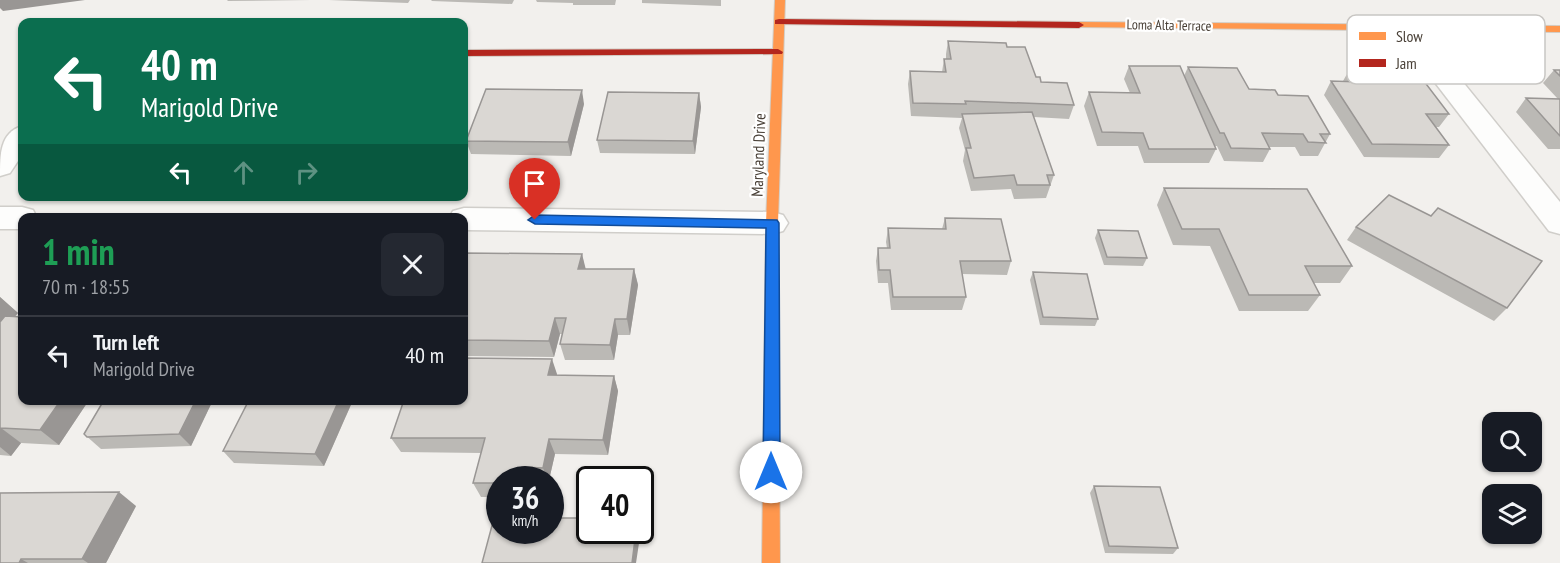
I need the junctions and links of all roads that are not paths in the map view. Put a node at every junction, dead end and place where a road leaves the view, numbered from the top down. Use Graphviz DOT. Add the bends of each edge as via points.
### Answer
graph roads {
  1 [pos="780,0"];
  2 [pos="779,22"];
  3 [pos="1347,27"];
  4 [pos="1545,29"];
  5 [pos="1560,29"];
  6 [pos="778,52"];
  7 [pos="468,53"];
  8 [pos="1450,84"];
  9 [pos="18,141"];
  10 [pos="0,166"];
  11 [pos="0,218"];
  12 [pos="18,218"];
  13 [pos="468,219"];
  14 [pos="772,223"];
  15 [pos="1560,224"];
  16 [pos="771,563"];
  1 -- 2 [label="street, Maryland Drive"];
  2 -- 3 [label="street, Loma Alta Terrace"];
  2 -- 6 [label="street, Maryland Drive"];
  4 -- 5 [label="street, Loma Alta Terrace"];
  6 -- 7 [label="street"];
  6 -- 14 [label="street, Maryland Drive"];
  8 -- 15 [label="street"];
  9 -- 10 [label="street"];
  11 -- 12 [label="street"];
  13 -- 14 [label="street"];
  14 -- 16 [label="street, Maryland Drive"];
}
